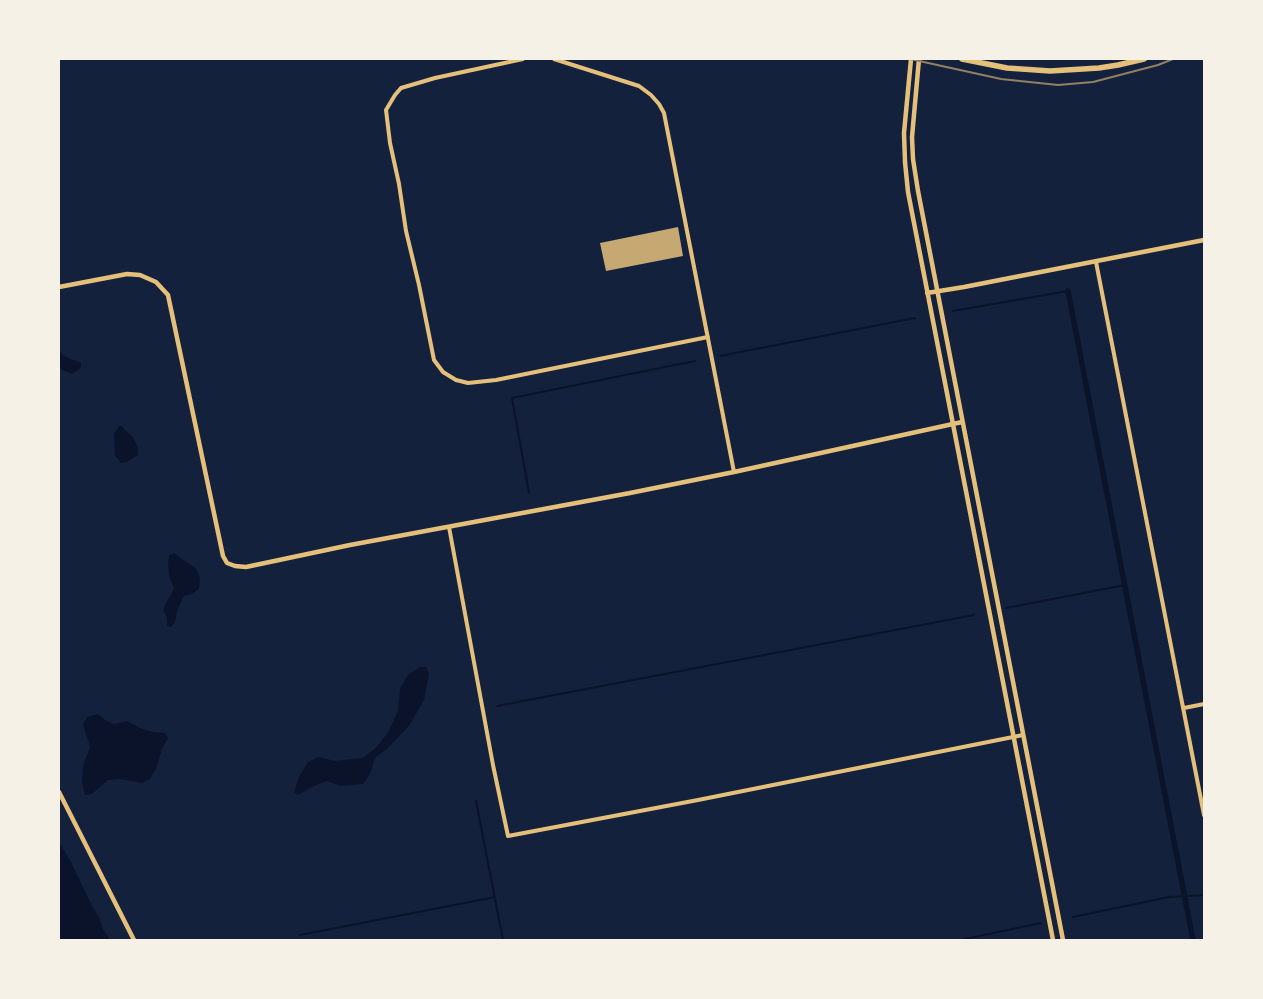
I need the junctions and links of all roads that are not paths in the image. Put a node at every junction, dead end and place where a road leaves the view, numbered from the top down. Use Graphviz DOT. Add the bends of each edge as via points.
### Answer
graph roads {
  1 [pos="523,59"];
  2 [pos="554,59"];
  3 [pos="911,59"];
  4 [pos="919,59"];
  5 [pos="957,59"];
  6 [pos="962,59"];
  7 [pos="1144,59"];
  8 [pos="973,61"];
  9 [pos="1204,240"];
  10 [pos="1096,262"];
  11 [pos="59,287"];
  12 [pos="936,292"];
  13 [pos="927,293"];
  14 [pos="708,338"];
  15 [pos="962,422"];
  16 [pos="952,424"];
  17 [pos="734,472"];
  18 [pos="448,527"];
  19 [pos="1204,704"];
  20 [pos="1184,708"];
  21 [pos="1023,735"];
  22 [pos="1014,737"];
  23 [pos="59,792"];
  24 [pos="1204,815"];
  25 [pos="134,940"];
  26 [pos="1053,940"];
  27 [pos="1063,940"];
  1 -- 14 [label="street" via="402,88 386,110 406,231 434,360 443,372 468,383"];
  2 -- 14 [label="street" via="639,86 651,95 664,113"];
  3 -- 13 [label="street" via="904,133 905,162"];
  4 -- 12 [label="street" via="913,159"];
  5 -- 8 [label="main road"];
  6 -- 8 [label="main road"];
  7 -- 8 [label="main road" via="1099,68 1050,71 1007,68"];
  9 -- 10 [label="street"];
  10 -- 12 [label="street"];
  10 -- 20 [label="street"];
  11 -- 18 [label="street" via="140,274 156,282 168,295 223,556 228,563 246,567"];
  12 -- 13 [label="street"];
  12 -- 15 [label="street"];
  13 -- 16 [label="street"];
  14 -- 17 [label="street"];
  15 -- 16 [label="street"];
  15 -- 21 [label="street"];
  16 -- 17 [label="street"];
  16 -- 22 [label="street"];
  17 -- 18 [label="street"];
  18 -- 22 [label="street" via="508,836"];
  19 -- 20 [label="street"];
  20 -- 24 [label="street"];
  21 -- 22 [label="street"];
  21 -- 27 [label="street"];
  22 -- 26 [label="street"];
  23 -- 25 [label="street"];
}
